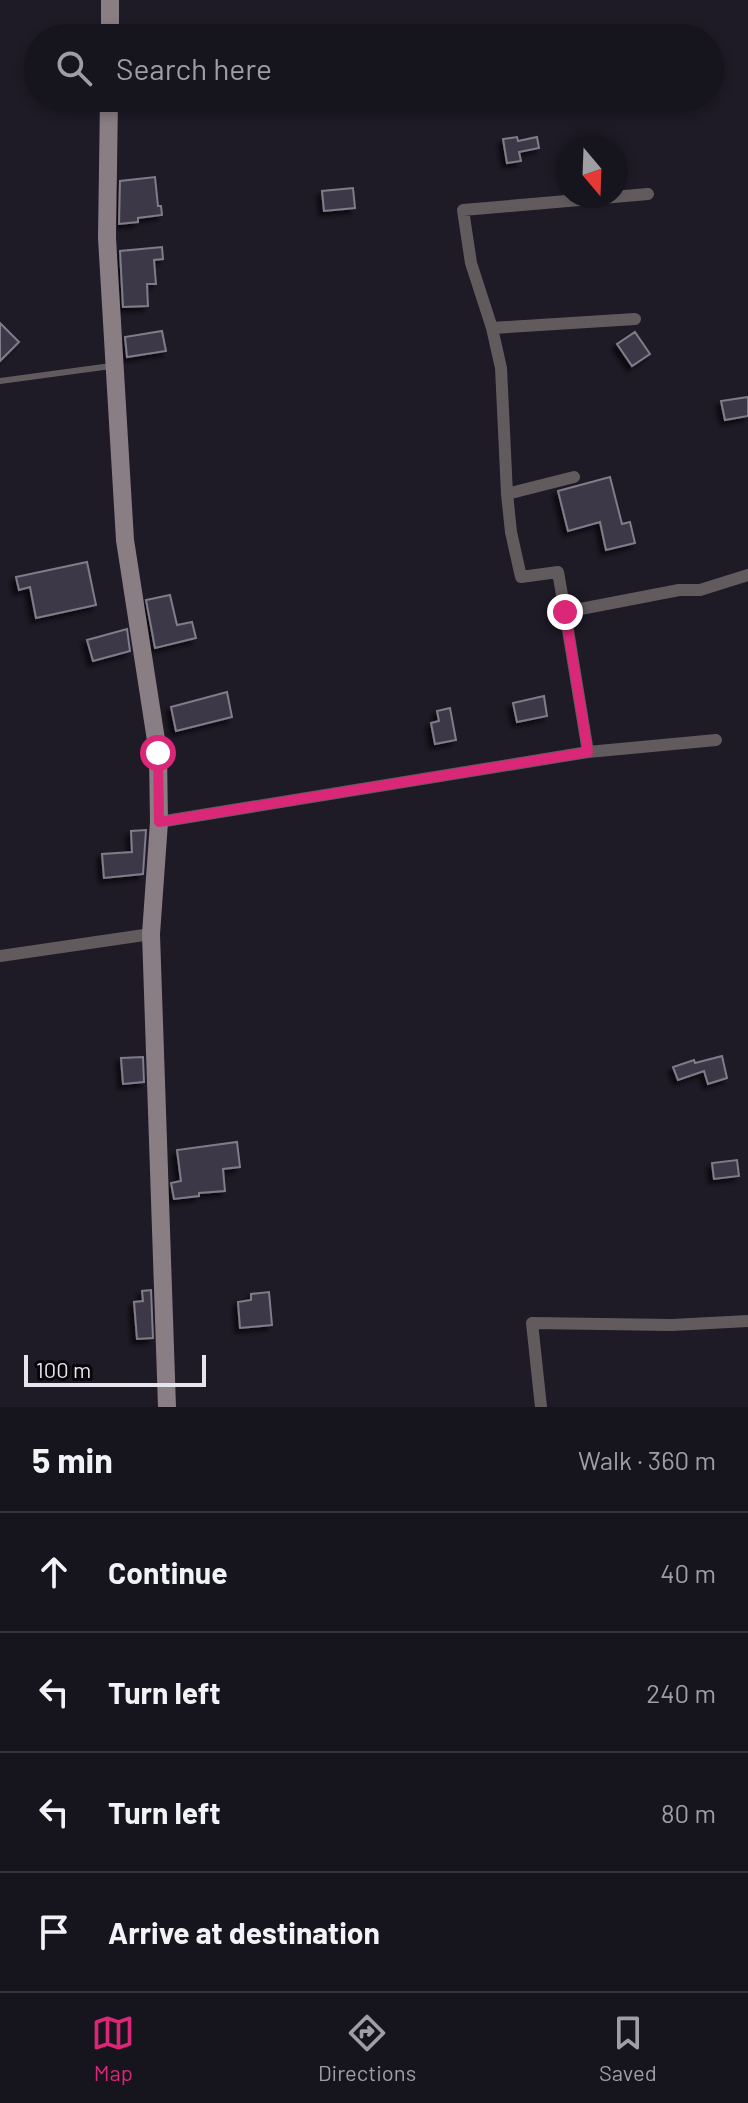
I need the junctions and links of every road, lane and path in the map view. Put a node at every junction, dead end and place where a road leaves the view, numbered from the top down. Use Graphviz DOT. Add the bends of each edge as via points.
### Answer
graph roads {
  1 [pos="110,0"];
  2 [pos="110,24"];
  3 [pos="109,112"];
  4 [pos="648,194"];
  5 [pos="635,319"];
  6 [pos="492,328"];
  7 [pos="115,366"];
  8 [pos="0,381"];
  9 [pos="574,477"];
  10 [pos="507,494"];
  11 [pos="748,575"];
  12 [pos="565,612"];
  13 [pos="716,740"];
  14 [pos="588,752"];
  15 [pos="159,822"];
  16 [pos="151,934"];
  17 [pos="0,956"];
  18 [pos="748,1321"];
  19 [pos="167,1407"];
  20 [pos="541,1407"];
  1 -- 2 [label="street"];
  3 -- 7 [label="street" via="107,238"];
  4 -- 6 [label="street" via="463,210 471,263"];
  5 -- 6 [label="street"];
  6 -- 10 [label="street" via="501,368"];
  7 -- 8 [label="lane"];
  7 -- 15 [label="street" via="125,540 158,753"];
  9 -- 10 [label="street"];
  10 -- 12 [label="street" via="521,577 558,572"];
  11 -- 12 [label="street" via="700,590"];
  12 -- 14 [label="street"];
  13 -- 14 [label="street"];
  14 -- 15 [label="street"];
  15 -- 16 [label="street"];
  16 -- 17 [label="street"];
  16 -- 19 [label="street"];
  18 -- 20 [label="street" via="532,1323"];
}
